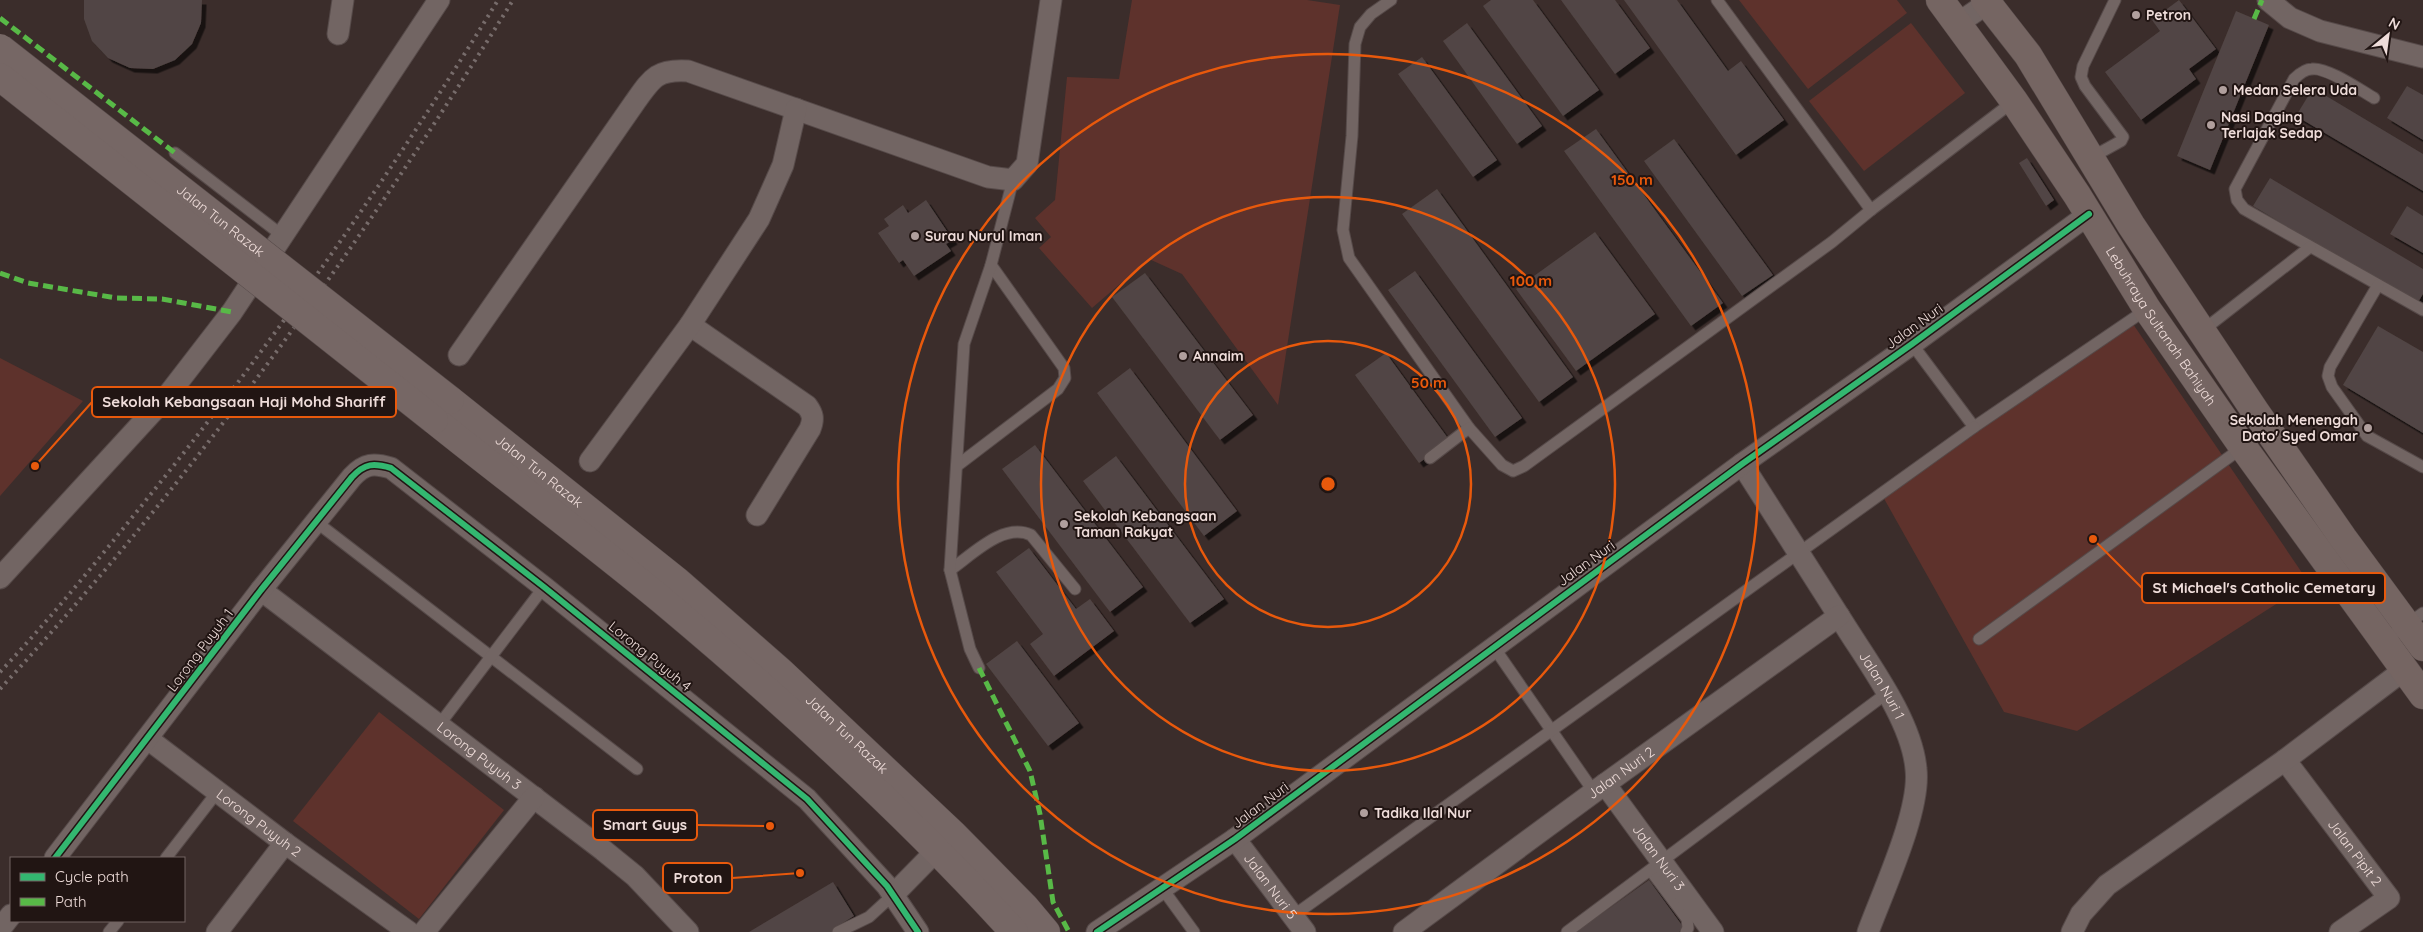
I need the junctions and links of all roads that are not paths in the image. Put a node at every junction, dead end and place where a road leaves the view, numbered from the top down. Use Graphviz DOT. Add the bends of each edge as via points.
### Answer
graph roads {
  1 [pos="343,0"];
  2 [pos="439,0"];
  3 [pos="1051,0"];
  4 [pos="1391,0"];
  5 [pos="1717,0"];
  6 [pos="1940,0"];
  7 [pos="2115,0"];
  8 [pos="2268,0"];
  9 [pos="1988,1"];
  10 [pos="1957,24"];
  11 [pos="338,34"];
  12 [pos="0,48"];
  13 [pos="2423,57"];
  14 [pos="0,78"];
  15 [pos="2374,98"];
  16 [pos="2014,101"];
  17 [pos="796,108"];
  18 [pos="175,153"];
  19 [pos="2092,158"];
  20 [pos="1013,180"];
  21 [pos="1871,210"];
  22 [pos="2089,214"];
  23 [pos="283,236"];
  24 [pos="2310,247"];
  25 [pos="991,265"];
  26 [pos="2378,285"];
  27 [pos="2147,308"];
  28 [pos="2423,310"];
  29 [pos="690,325"];
  30 [pos="2202,331"];
  31 [pos="1912,344"];
  32 [pos="459,355"];
  33 [pos="442,410"];
  34 [pos="1974,427"];
  35 [pos="1469,428"];
  36 [pos="2243,447"];
  37 [pos="1430,458"];
  38 [pos="590,461"];
  39 [pos="370,464"];
  40 [pos="1742,464"];
  41 [pos="958,465"];
  42 [pos="2423,467"];
  43 [pos="757,515"];
  44 [pos="315,521"];
  45 [pos="1798,552"];
  46 [pos="950,570"];
  47 [pos="0,578"];
  48 [pos="544,588"];
  49 [pos="1075,589"];
  50 [pos="261,590"];
  51 [pos="1838,616"];
  52 [pos="2418,628"];
  53 [pos="1979,638"];
  54 [pos="2383,642"];
  55 [pos="1493,646"];
  56 [pos="491,656"];
  57 [pos="979,668"];
  58 [pos="2404,670"];
  59 [pos="1887,693"];
  60 [pos="2423,696"];
  61 [pos="438,725"];
  62 [pos="1551,731"];
  63 [pos="148,739"];
  64 [pos="2285,760"];
  65 [pos="636,769"];
  66 [pos="1599,788"];
  67 [pos="218,791"];
  68 [pos="534,797"];
  69 [pos="1235,839"];
  70 [pos="285,843"];
  71 [pos="937,850"];
  72 [pos="56,857"];
  73 [pos="167,857"];
  74 [pos="1657,866"];
  75 [pos="1162,888"];
  76 [pos="893,895"];
  77 [pos="10,916"];
  78 [pos="117,922"];
  79 [pos="1299,924"];
  80 [pos="0,929"];
  81 [pos="109,932"];
  82 [pos="217,932"];
  83 [pos="409,932"];
  84 [pos="424,932"];
  85 [pos="688,932"];
  86 [pos="838,932"];
  87 [pos="918,932"];
  88 [pos="1014,932"];
  89 [pos="1046,932"];
  90 [pos="1097,932"];
  91 [pos="1194,932"];
  92 [pos="1404,932"];
  93 [pos="1567,932"];
  94 [pos="1686,932"];
  95 [pos="1712,932"];
  96 [pos="1868,932"];
  97 [pos="2072,932"];
  98 [pos="2340,932"];
  1 -- 11 [label="street"];
  2 -- 23 [label="street"];
  3 -- 20 [label="street" via="1027,164"];
  4 -- 35 [label="lane" via="1360,26 1355,44 1352,136 1343,230 1345,248"];
  5 -- 21 [label="lane"];
  6 -- 10 [label="main road, Lebuhraya Sultanah Bahiyah"];
  7 -- 19 [label="lane" via="2083,66 2081,77 2123,136 2121,141"];
  8 -- 13 [label="street" via="2290,18 2320,31"];
  9 -- 10 [label="street"];
  9 -- 19 [label="main road" via="2028,55"];
  10 -- 16 [label="main road, Lebuhraya Sultanah Bahiyah"];
  12 -- 33 [label="main road, Jalan Tun Razak, bridge"];
  14 -- 33 [label="main road, Jalan Tun Razak, bridge"];
  15 -- 24 [label="lane" via="2322,70 2302,72 2294,78 2235,189 2237,200 2244,209"];
  16 -- 21 [label="lane"];
  16 -- 22 [label="main road, Lebuhraya Sultanah Bahiyah"];
  17 -- 20 [label="street" via="988,177"];
  17 -- 29 [label="street" via="783,165 768,202"];
  17 -- 32 [label="street" via="688,71 669,70 657,76 635,102"];
  18 -- 23 [label="lane"];
  19 -- 30 [label="main road"];
  20 -- 25 [label="lane"];
  21 -- 35 [label="lane" via="1832,242 1524,466 1512,471 1502,465"];
  22 -- 27 [label="main road, Lebuhraya Sultanah Bahiyah"];
  22 -- 31 [label="street, Jalan Nuri"];
  23 -- 47 [label="street" via="232,312 168,395"];
  24 -- 26 [label="lane"];
  24 -- 30 [label="lane"];
  25 -- 41 [label="lane" via="964,344"];
  25 -- 41 [label="lane" via="1064,368 1065,378 1058,389"];
  26 -- 28 [label="lane"];
  26 -- 42 [label="lane" via="2330,367 2328,376 2332,387 2367,436"];
  27 -- 34 [label="lane"];
  27 -- 36 [label="main road, Lebuhraya Sultanah Bahiyah"];
  29 -- 38 [label="street"];
  29 -- 43 [label="street" via="812,413 810,429"];
  30 -- 52 [label="main road" via="2343,538"];
  31 -- 34 [label="lane"];
  31 -- 40 [label="street, Jalan Nuri"];
  33 -- 71 [label="main road, Jalan Tun Razak" via="765,689"];
  33 -- 89 [label="main road, Jalan Tun Razak" via="677,580 781,672 954,835"];
  34 -- 45 [label="lane"];
  35 -- 37 [label="lane"];
  36 -- 53 [label="lane"];
  36 -- 54 [label="main road, Lebuhraya Sultanah Bahiyah"];
  39 -- 44 [label="street, Lorong Puyuh 1" via="360,468"];
  39 -- 48 [label="street, Lorong Puyuh 4" via="391,468"];
  40 -- 45 [label="street, Jalan Nuri 1"];
  40 -- 55 [label="street, Jalan Nuri"];
  41 -- 46 [label="lane"];
  44 -- 50 [label="street, Lorong Puyuh 1"];
  44 -- 56 [label="lane"];
  45 -- 51 [label="street, Jalan Nuri 1"];
  45 -- 62 [label="lane"];
  46 -- 49 [label="lane" via="1001,535 1021,530 1031,535"];
  46 -- 57 [label="lane" via="963,626"];
  48 -- 56 [label="lane"];
  48 -- 76 [label="street, Lorong Puyuh 4" via="808,799"];
  50 -- 61 [label="street, Lorong Puyuh 3"];
  50 -- 63 [label="street, Lorong Puyuh 1"];
  51 -- 59 [label="street, Jalan Nuri 1"];
  51 -- 66 [label="street, Jalan Nuri 2"];
  52 -- 54 [label="lane"];
  54 -- 58 [label="main road, Lebuhraya Sultanah Bahiyah"];
  55 -- 62 [label="lane"];
  55 -- 69 [label="street, Jalan Nuri"];
  56 -- 61 [label="lane"];
  56 -- 65 [label="lane"];
  58 -- 60 [label="main road, Lebuhraya Sultanah Bahiyah"];
  58 -- 64 [label="street"];
  59 -- 74 [label="lane"];
  59 -- 96 [label="street, Jalan Nuri 1" via="1911,744 1917,769 1916,792"];
  61 -- 68 [label="street, Lorong Puyuh 3"];
  62 -- 66 [label="lane"];
  62 -- 79 [label="lane"];
  63 -- 67 [label="street, Lorong Puyuh 2"];
  63 -- 72 [label="street, Lorong Puyuh 1"];
  64 -- 97 [label="street" via="2107,885 2081,914"];
  64 -- 98 [label="street, Jalan Pipit 2" via="2389,898"];
  66 -- 74 [label="street, Jalan Nuri 3"];
  66 -- 92 [label="street, Jalan Nuri 2"];
  67 -- 70 [label="street, Lorong Puyuh 2"];
  67 -- 73 [label="lane"];
  68 -- 84 [label="street"];
  68 -- 85 [label="street, Lorong Puyuh 3" via="635,876"];
  69 -- 75 [label="street, Jalan Nuri"];
  69 -- 79 [label="street, Jalan Nuri 5"];
  70 -- 82 [label="street"];
  70 -- 83 [label="street, Lorong Puyuh 2"];
  71 -- 76 [label="street"];
  71 -- 88 [label="main road, Jalan Tun Razak"];
  74 -- 93 [label="lane"];
  74 -- 94 [label="lane" via="1687,919"];
  74 -- 95 [label="street, Jalan Nuri 3"];
  75 -- 90 [label="street, Jalan Nuri"];
  75 -- 91 [label="lane"];
  76 -- 86 [label="lane" via="869,917"];
  76 -- 87 [label="street, Lorong Puyuh 4"];
  77 -- 80 [label="street"];
  78 -- 81 [label="lane"];
}
